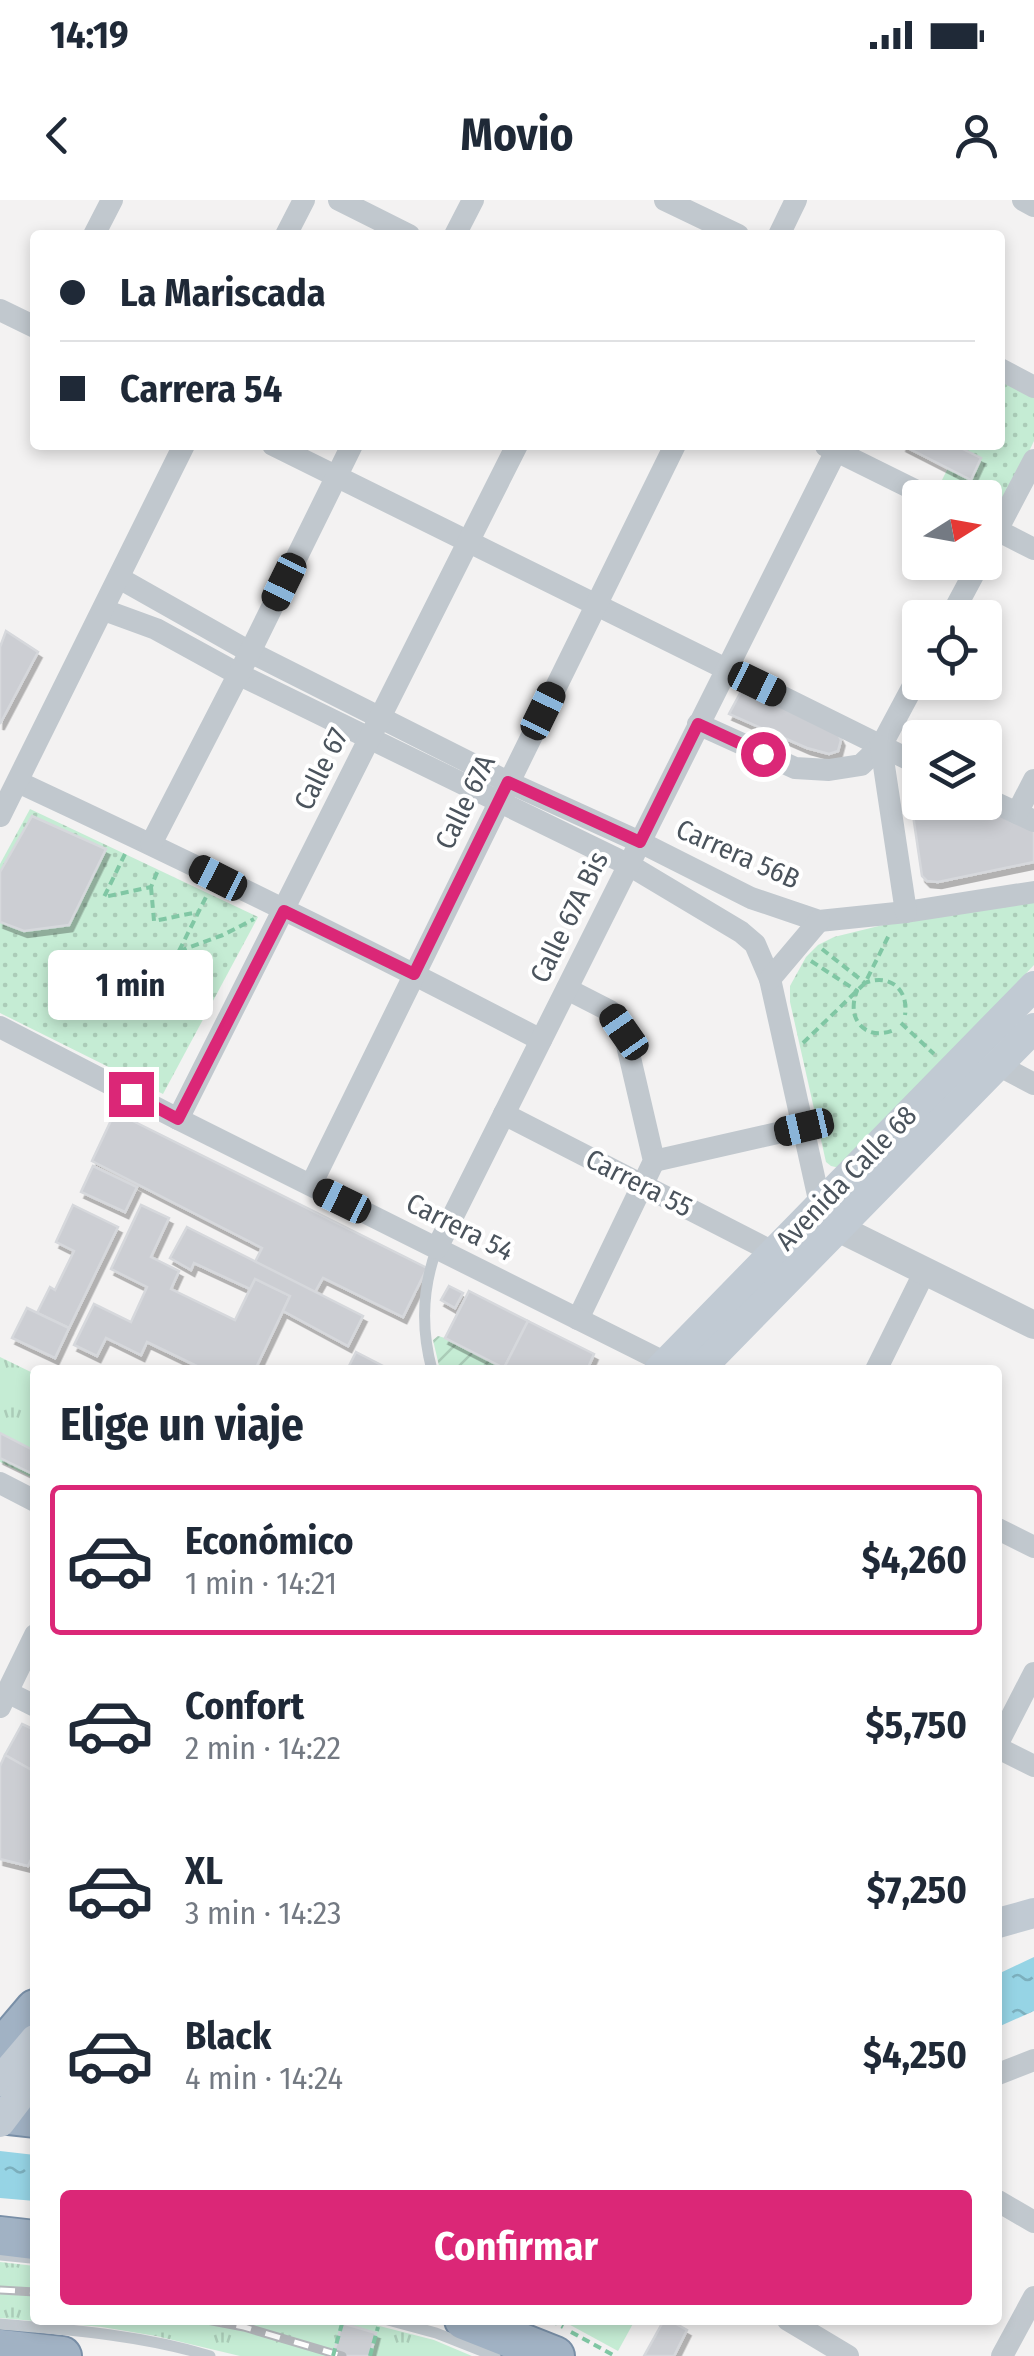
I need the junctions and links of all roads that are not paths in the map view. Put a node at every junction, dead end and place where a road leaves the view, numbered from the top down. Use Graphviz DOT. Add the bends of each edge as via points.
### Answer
graph roads {
  1 [pos="112,200"];
  2 [pos="304,200"];
  3 [pos="338,200"];
  4 [pos="472,200"];
  5 [pos="665,200"];
  6 [pos="796,200"];
  7 [pos="1022,200"];
  8 [pos="1034,206"];
  9 [pos="97,230"];
  10 [pos="289,230"];
  11 [pos="400,230"];
  12 [pos="457,230"];
  13 [pos="728,230"];
  14 [pos="781,230"];
  15 [pos="0,310"];
  16 [pos="30,325"];
  17 [pos="1005,372"];
  18 [pos="1034,386"];
  19 [pos="182,450"];
  20 [pos="283,450"];
  21 [pos="349,450"];
  22 [pos="515,450"];
  23 [pos="673,450"];
  24 [pos="829,450"];
  25 [pos="834,450"];
  26 [pos="1034,460"];
  27 [pos="336,476"];
  28 [pos="902,484"];
  29 [pos="1002,510"];
  30 [pos="1002,533"];
  31 [pos="469,542"];
  32 [pos="1034,549"];
  33 [pos="119,578"];
  34 [pos="596,605"];
  35 [pos="104,610"];
  36 [pos="250,652"];
  37 [pos="726,669"];
  38 [pos="238,674"];
  39 [pos="906,700"];
  40 [pos="380,716"];
  41 [pos="698,724"];
  42 [pos="370,738"];
  43 [pos="881,746"];
  44 [pos="902,756"];
  45 [pos="1034,780"];
  46 [pos="18,782"];
  47 [pos="504,792"];
  48 [pos="1002,806"];
  49 [pos="0,816"];
  50 [pos="1025,817"];
  51 [pos="640,842"];
  52 [pos="151,844"];
  53 [pos="629,865"];
  54 [pos="1034,892"];
  55 [pos="284,911"];
  56 [pos="902,912"];
  57 [pos="807,936"];
  58 [pos="414,974"];
  59 [pos="770,979"];
  60 [pos="1034,986"];
  61 [pos="566,989"];
  62 [pos="0,1027"];
  63 [pos="1034,1028"];
  64 [pos="542,1040"];
  65 [pos="998,1065"];
  66 [pos="1034,1084"];
  67 [pos="504,1114"];
  68 [pos="178,1119"];
  69 [pos="804,1127"];
  70 [pos="654,1161"];
  71 [pos="310,1185"];
  72 [pos="643,1185"];
  73 [pos="829,1216"];
  74 [pos="437,1248"];
  75 [pos="774,1252"];
  76 [pos="925,1271"];
  77 [pos="578,1319"];
  78 [pos="1034,1326"];
  79 [pos="431,1365"];
  80 [pos="662,1365"];
  81 [pos="671,1365"];
  82 [pos="703,1365"];
  83 [pos="878,1365"];
  84 [pos="0,1483"];
  85 [pos="30,1498"];
  86 [pos="1002,1531"];
  87 [pos="1034,1547"];
  88 [pos="30,1646"];
  89 [pos="1034,1674"];
  90 [pos="4,1700"];
  91 [pos="30,1705"];
  92 [pos="1002,1737"];
  93 [pos="1002,1747"];
  94 [pos="1034,1766"];
  95 [pos="1034,1913"];
  96 [pos="1002,1922"];
  97 [pos="30,2015"];
  98 [pos="30,2046"];
  99 [pos="0,2050"];
  100 [pos="1034,2060"];
  101 [pos="1002,2072"];
  102 [pos="0,2080"];
  103 [pos="30,2083"];
  104 [pos="0,2114"];
  105 [pos="30,2117"];
  106 [pos="0,2122"];
  107 [pos="1002,2203"];
  108 [pos="1034,2222"];
  109 [pos="0,2236"];
  110 [pos="30,2239"];
  111 [pos="0,2255"];
  112 [pos="30,2258"];
  113 [pos="1034,2297"];
  114 [pos="406,2325"];
  115 [pos="478,2325"];
  116 [pos="796,2325"];
  117 [pos="9,2345"];
  118 [pos="62,2356"];
  119 [pos="210,2356"];
  120 [pos="495,2356"];
  121 [pos="554,2356"];
  122 [pos="848,2356"];
  123 [pos="1002,2356"];
  1 -- 9 [label="street"];
  2 -- 10 [label="street"];
  3 -- 11 [label="street"];
  4 -- 12 [label="street"];
  5 -- 13 [label="street"];
  6 -- 14 [label="street"];
  7 -- 8 [label="street"];
  15 -- 16 [label="street"];
  17 -- 18 [label="street"];
  19 -- 33 [label="street"];
  20 -- 27 [label="street"];
  21 -- 27 [label="street"];
  22 -- 31 [label="street, Calle 67"];
  23 -- 34 [label="street, Calle 67A"];
  24 -- 37 [label="street, Calle 67A Bis"];
  25 -- 28 [label="street"];
  26 -- 29 [label="street"];
  27 -- 31 [label="street"];
  27 -- 36 [label="street"];
  30 -- 32 [label="street"];
  31 -- 34 [label="street"];
  31 -- 40 [label="street, Calle 67"];
  33 -- 35 [label="street"];
  33 -- 36 [label="street, Carrera 56B"];
  34 -- 37 [label="street"];
  34 -- 47 [label="street, Calle 67A"];
  35 -- 38 [label="street, Carrera 56B" via="156,629"];
  35 -- 46 [label="street"];
  36 -- 38 [label="street"];
  36 -- 40 [label="street, Carrera 56B"];
  37 -- 41 [label="street, Calle 67A Bis"];
  37 -- 43 [label="street"];
  38 -- 42 [label="street, Carrera 56B"];
  38 -- 52 [label="street"];
  39 -- 43 [label="street"];
  40 -- 42 [label="street, Calle 67"];
  40 -- 47 [label="street, Carrera 56B"];
  41 -- 43 [label="street" via="795,768 861,764"];
  41 -- 51 [label="street, Calle 67A Bis"];
  42 -- 47 [label="street, Carrera 56B"];
  42 -- 55 [label="street, Calle 67"];
  43 -- 44 [label="street"];
  43 -- 56 [label="street"];
  45 -- 50 [label="street"];
  46 -- 49 [label="street"];
  46 -- 52 [label="street"];
  47 -- 51 [label="street, Carrera 56B"];
  47 -- 53 [label="street, Carrera 56B"];
  47 -- 58 [label="street, Calle 67A"];
  48 -- 50 [label="street"];
  51 -- 53 [label="street, Calle 67A Bis"];
  51 -- 57 [label="street, Carrera 56B" via="751,898"];
  52 -- 55 [label="street"];
  53 -- 59 [label="street, Carrera 56B" via="741,932 755,944"];
  53 -- 61 [label="street, Calle 67A Bis"];
  54 -- 56 [label="street, Carrera 56B"];
  55 -- 58 [label="street"];
  55 -- 68 [label="street, Calle 67"];
  56 -- 57 [label="street, Carrera 56B"];
  57 -- 59 [label="street"];
  58 -- 64 [label="street"];
  58 -- 71 [label="street, Calle 67A"];
  59 -- 69 [label="street, Carrera 56B"];
  60 -- 73 [label="main road, Avenida Calle 68" via="950,1071"];
  61 -- 64 [label="street, Calle 67A Bis"];
  61 -- 70 [label="street" via="610,1011 624,1032"];
  62 -- 68 [label="street, Carrera 54"];
  63 -- 65 [label="main road, Avenida Calle 68"];
  64 -- 67 [label="street, Calle 67A Bis"];
  65 -- 66 [label="street"];
  65 -- 73 [label="main road, Avenida Calle 68"];
  67 -- 72 [label="street, Carrera 55"];
  67 -- 74 [label="street, Calle 67A Bis"];
  68 -- 71 [label="street, Carrera 54"];
  69 -- 70 [label="street"];
  69 -- 73 [label="street, Carrera 56B"];
  70 -- 72 [label="street"];
  71 -- 74 [label="street, Carrera 54"];
  72 -- 75 [label="street, Carrera 55"];
  72 -- 77 [label="street"];
  73 -- 75 [label="main road, Avenida Calle 68"];
  73 -- 76 [label="street"];
  73 -- 82 [label="main road, Avenida Calle 68"];
  74 -- 77 [label="street, Carrera 54"];
  74 -- 79 [label="lane" via="424,1303"];
  75 -- 81 [label="main road, Avenida Calle 68"];
  76 -- 78 [label="street"];
  76 -- 83 [label="street"];
  77 -- 80 [label="street, Carrera 54"];
  84 -- 85 [label="street"];
  86 -- 87 [label="street"];
  88 -- 90 [label="street"];
  89 -- 92 [label="street"];
  90 -- 91 [label="street"];
  93 -- 94 [label="street"];
  95 -- 96 [label="main road"];
  97 -- 99 [label="highway"];
  98 -- 102 [label="main road, bridge"];
  100 -- 101 [label="street"];
  103 -- 106 [label="main road, bridge"];
  104 -- 105 [label="highway"];
  107 -- 108 [label="street"];
  109 -- 110 [label="highway"];
  111 -- 112 [label="lane"];
  113 -- 123 [label="street"];
  114 -- 120 [label="lane"];
  115 -- 121 [label="highway"];
  116 -- 122 [label="street"];
  117 -- 118 [label="highway"];
  117 -- 119 [label="lane" via="82,2331"];
}
